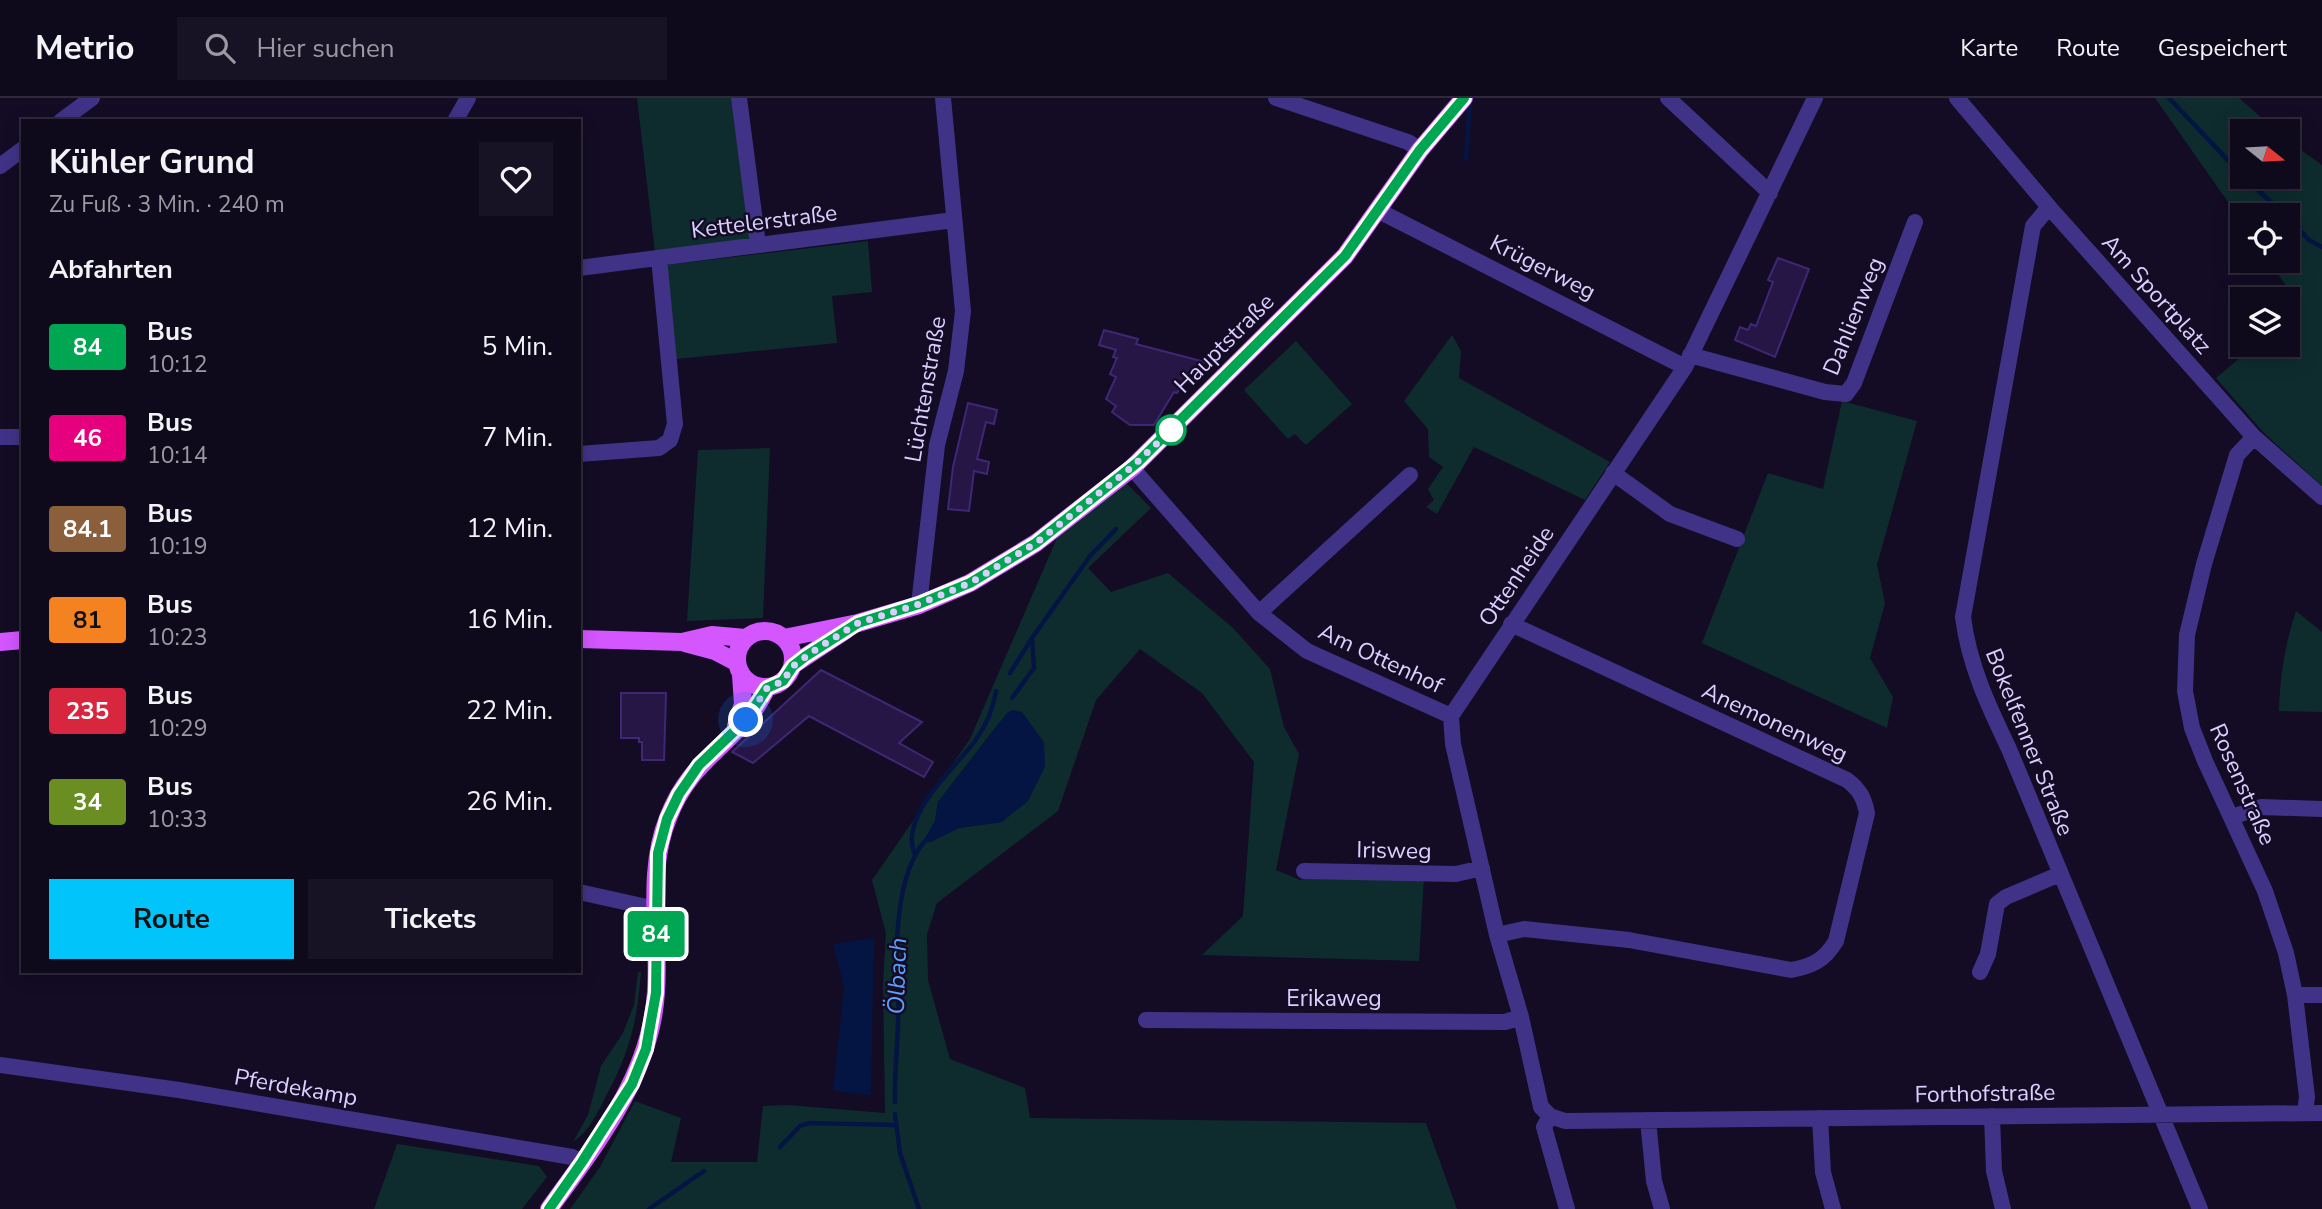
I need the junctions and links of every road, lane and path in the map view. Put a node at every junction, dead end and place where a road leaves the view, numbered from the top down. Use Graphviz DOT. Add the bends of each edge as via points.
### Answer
graph roads {
  1 [pos="92,98"];
  2 [pos="468,98"];
  3 [pos="739,98"];
  4 [pos="943,98"];
  5 [pos="1276,98"];
  6 [pos="1463,98"];
  7 [pos="1668,98"];
  8 [pos="1815,98"];
  9 [pos="1957,98"];
  10 [pos="64,119"];
  11 [pos="456,119"];
  12 [pos="21,150"];
  13 [pos="1420,150"];
  14 [pos="0,166"];
  15 [pos="1770,193"];
  16 [pos="2049,207"];
  17 [pos="1378,211"];
  18 [pos="954,220"];
  19 [pos="1914,222"];
  20 [pos="758,245"];
  21 [pos="659,258"];
  22 [pos="581,268"];
  23 [pos="1688,361"];
  24 [pos="0,437"];
  25 [pos="21,437"];
  26 [pos="2254,437"];
  27 [pos="581,454"];
  28 [pos="1132,467"];
  29 [pos="1613,473"];
  30 [pos="1410,475"];
  31 [pos="2322,497"];
  32 [pos="1737,540"];
  33 [pos="919,604"];
  34 [pos="1259,613"];
  35 [pos="858,623"];
  36 [pos="1511,624"];
  37 [pos="745,638"];
  38 [pos="784,638"];
  39 [pos="581,639"];
  40 [pos="21,640"];
  41 [pos="0,642"];
  42 [pos="682,642"];
  43 [pos="793,666"];
  44 [pos="739,669"];
  45 [pos="767,688"];
  46 [pos="1451,716"];
  47 [pos="735,729"];
  48 [pos="2322,809"];
  49 [pos="2232,817"];
  50 [pos="1482,868"];
  51 [pos="1304,871"];
  52 [pos="2060,874"];
  53 [pos="581,892"];
  54 [pos="656,909"];
  55 [pos="1497,935"];
  56 [pos="1980,972"];
  57 [pos="2295,995"];
  58 [pos="2322,995"];
  59 [pos="1521,1017"];
  60 [pos="1146,1020"];
  61 [pos="0,1065"];
  62 [pos="2161,1113"];
  63 [pos="2305,1113"];
  64 [pos="2322,1113"];
  65 [pos="1550,1116"];
  66 [pos="1992,1116"];
  67 [pos="1821,1118"];
  68 [pos="1648,1120"];
  69 [pos="582,1162"];
  70 [pos="548,1209"];
  71 [pos="1567,1209"];
  72 [pos="1662,1209"];
  73 [pos="1833,1209"];
  74 [pos="2003,1209"];
  75 [pos="2200,1209"];
  1 -- 10 [label="street"];
  2 -- 11 [label="street"];
  3 -- 20 [label="street"];
  4 -- 18 [label="street, Lüchtenstraße"];
  5 -- 13 [label="street" via="1409,142"];
  6 -- 13 [label="main road, Hauptstraße"];
  7 -- 15 [label="street"];
  8 -- 15 [label="street, Ottenheide"];
  9 -- 16 [label="street"];
  12 -- 14 [label="street"];
  13 -- 17 [label="main road, Hauptstraße"];
  15 -- 23 [label="street, Ottenheide"];
  16 -- 26 [label="street, Am Sportplatz"];
  16 -- 52 [label="street, Bokelfenner Straße" via="2033,226 1964,617 1975,676"];
  17 -- 23 [label="street, Krügerweg"];
  17 -- 28 [label="main road, Hauptstraße" via="1345,256"];
  18 -- 20 [label="street, Kettelerstraße"];
  18 -- 33 [label="street, Lüchtenstraße" via="963,311 956,371 937,445"];
  19 -- 23 [label="street, Dahlienweg" via="1846,394"];
  20 -- 21 [label="street, Kettelerstraße"];
  21 -- 22 [label="street, Kettelerstraße"];
  21 -- 27 [label="street" via="676,424 670,440 659,448"];
  23 -- 29 [label="street, Ottenheide"];
  24 -- 25 [label="street"];
  26 -- 31 [label="street, Am Sportplatz"];
  26 -- 49 [label="street, Rosenstraße" via="2237,455 2186,635 2185,691 2192,728"];
  28 -- 33 [label="main road, Hauptstraße" via="1036,543 970,583"];
  28 -- 34 [label="street, Am Ottenhof"];
  29 -- 32 [label="street" via="1670,514"];
  29 -- 36 [label="street, Ottenheide"];
  30 -- 34 [label="street"];
  33 -- 35 [label="main road, Hauptstraße"];
  34 -- 46 [label="street, Am Ottenhof" via="1307,651"];
  35 -- 38 [label="main road, Hauptstraße"];
  35 -- 43 [label="main road, Hauptstraße"];
  36 -- 46 [label="street, Ottenheide"];
  36 -- 55 [label="street, Anemonenweg" via="1847,780 1858,788 1867,813 1836,941 1813,966 1791,970 1629,940 1524,929"];
  37 -- 38 [label="main road" via="765,630"];
  37 -- 42 [label="main road" via="712,635"];
  37 -- 44 [label="main road" via="740,645"];
  38 -- 43 [label="main road" via="792,650"];
  39 -- 42 [label="main road"];
  40 -- 41 [label="main road"];
  42 -- 44 [label="main road" via="715,651"];
  43 -- 45 [label="main road" via="783,681"];
  44 -- 45 [label="main road" via="752,685"];
  44 -- 47 [label="main road" via="743,704"];
  45 -- 47 [label="main road"];
  46 -- 50 [label="street" via="1453,744"];
  47 -- 54 [label="main road" via="699,765 667,819 658,853"];
  48 -- 49 [label="street" via="2261,807"];
  49 -- 57 [label="street, Rosenstraße" via="2265,891"];
  50 -- 51 [label="street, Irisweg" via="1456,874"];
  50 -- 55 [label="street"];
  52 -- 56 [label="street" via="1997,904"];
  52 -- 62 [label="street, Bokelfenner Straße"];
  53 -- 54 [label="street"];
  54 -- 69 [label="main road" via="656,993 648,1042 632,1084"];
  55 -- 59 [label="street"];
  57 -- 58 [label="street"];
  57 -- 63 [label="street, Rosenstraße"];
  59 -- 60 [label="street, Erikaweg" via="1505,1022"];
  59 -- 65 [label="street" via="1541,1107"];
  61 -- 69 [label="street, Pferdekamp" via="179,1090"];
  62 -- 63 [label="street, Forthofstraße"];
  62 -- 66 [label="street, Forthofstraße"];
  62 -- 75 [label="street, Bokelfenner Straße"];
  63 -- 64 [label="street, Forthofstraße"];
  65 -- 68 [label="street" via="1565,1121"];
  65 -- 71 [label="street" via="1544,1127"];
  66 -- 67 [label="street, Forthofstraße"];
  66 -- 74 [label="street" via="1994,1171"];
  67 -- 68 [label="street, Forthofstraße"];
  67 -- 73 [label="street" via="1823,1172"];
  68 -- 72 [label="street" via="1654,1181"];
  69 -- 70 [label="main road"];
}
